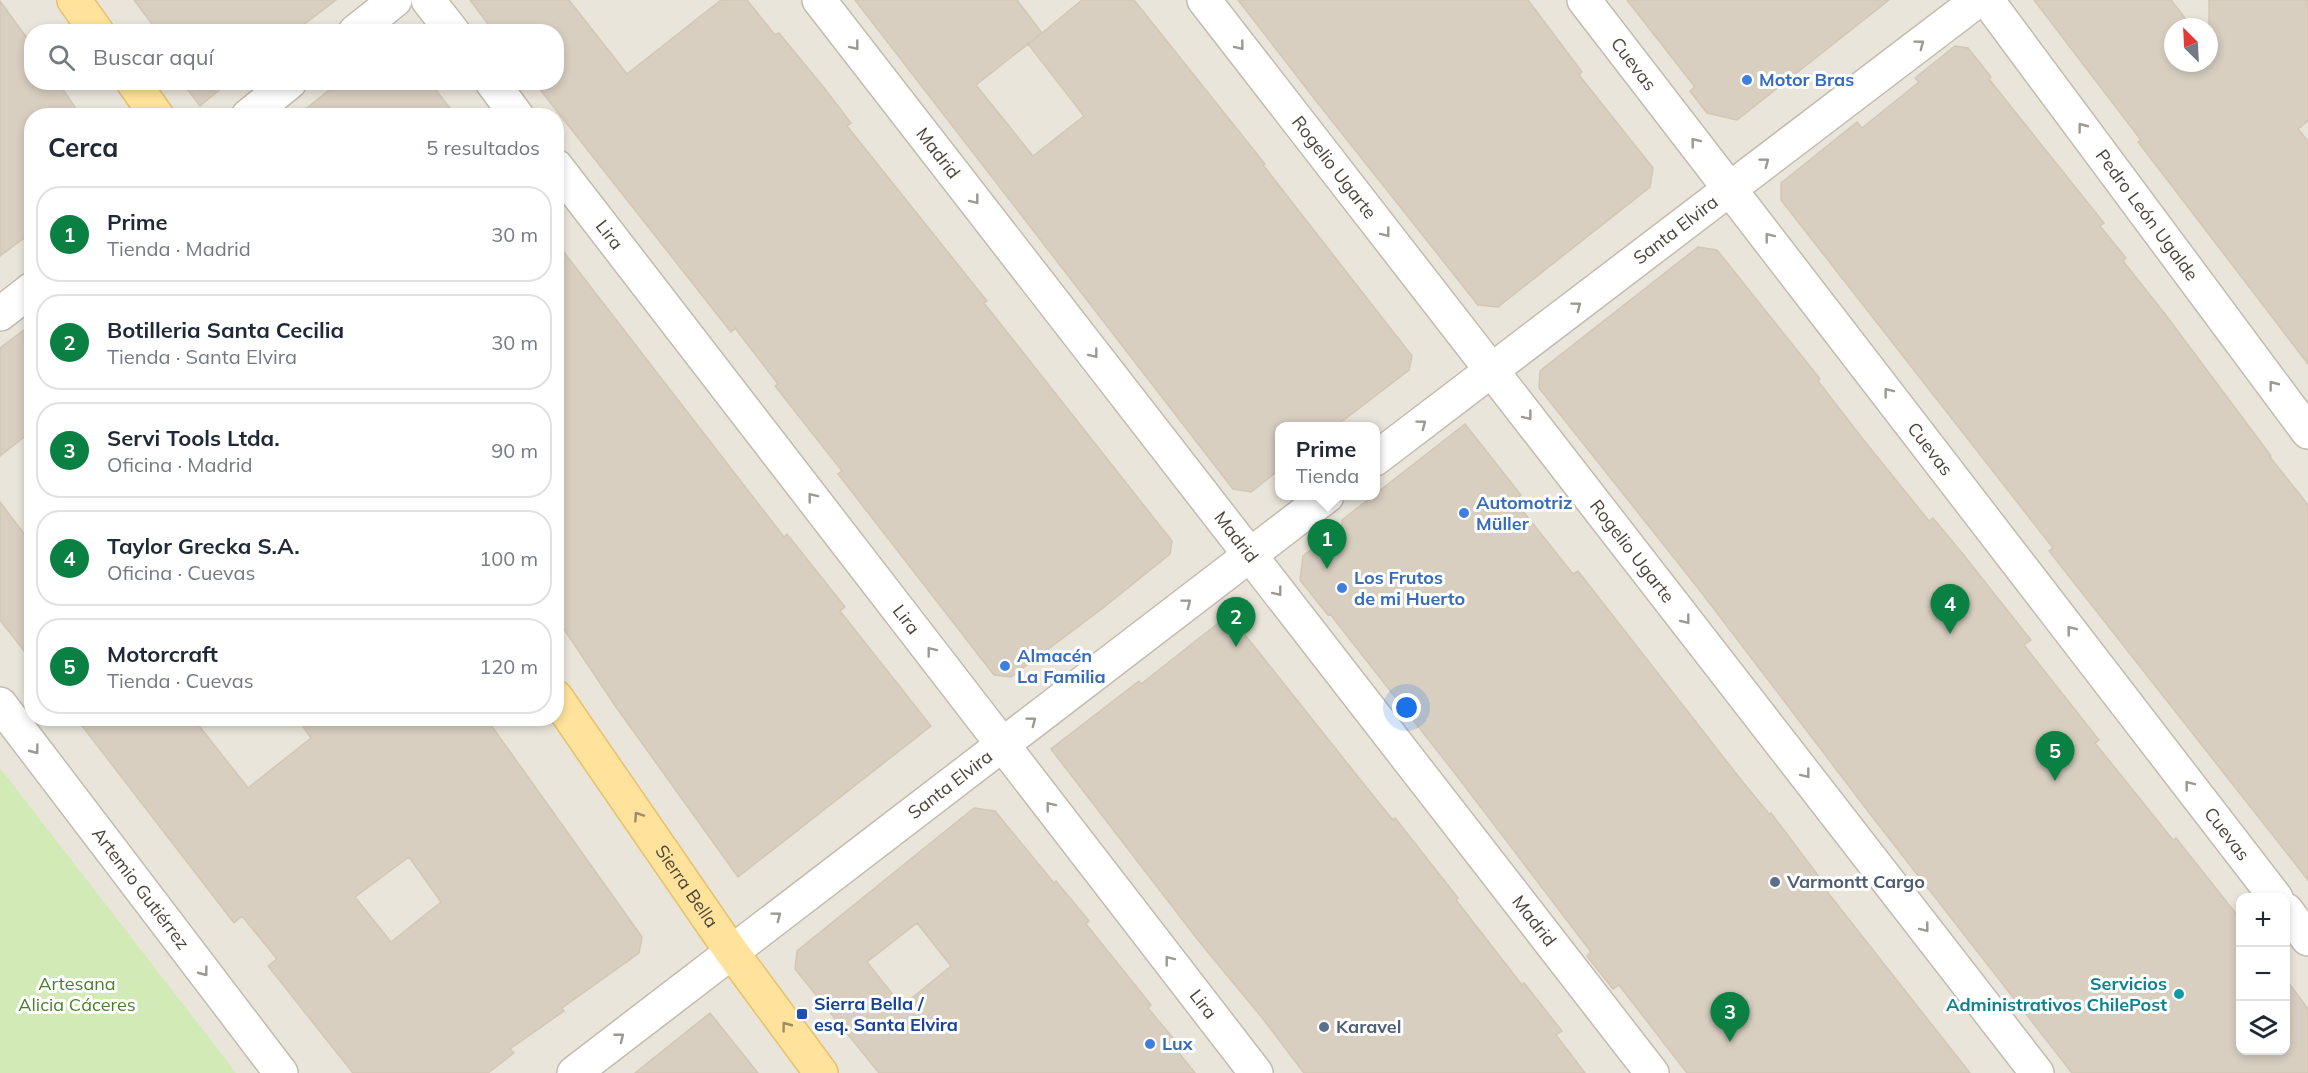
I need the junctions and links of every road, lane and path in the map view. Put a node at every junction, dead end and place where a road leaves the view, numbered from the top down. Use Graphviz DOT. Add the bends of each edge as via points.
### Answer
graph roads {
  1 [pos="74,0"];
  2 [pos="395,0"];
  3 [pos="428,0"];
  4 [pos="819,0"];
  5 [pos="1204,0"];
  6 [pos="1584,0"];
  7 [pos="1978,0"];
  8 [pos="1987,0"];
  9 [pos="91,24"];
  10 [pos="365,24"];
  11 [pos="447,24"];
  12 [pos="139,90"];
  13 [pos="280,90"];
  14 [pos="498,90"];
  15 [pos="151,108"];
  16 [pos="258,108"];
  17 [pos="511,108"];
  18 [pos="564,176"];
  19 [pos="1731,188"];
  20 [pos="24,294"];
  21 [pos="0,314"];
  22 [pos="1492,370"];
  23 [pos="2308,432"];
  24 [pos="1380,455"];
  25 [pos="1321,500"];
  26 [pos="1250,555"];
  27 [pos="0,704"];
  28 [pos="564,709"];
  29 [pos="1002,744"];
  30 [pos="2273,893"];
  31 [pos="2290,915"];
  32 [pos="2308,939"];
  33 [pos="731,951"];
  34 [pos="281,1073"];
  35 [pos="574,1073"];
  36 [pos="821,1073"];
  37 [pos="1256,1073"];
  38 [pos="1652,1073"];
  39 [pos="2037,1073"];
  1 -- 9 [label="main road"];
  2 -- 10 [label="street"];
  3 -- 11 [label="street"];
  4 -- 26 [label="street, Madrid, one-way"];
  5 -- 22 [label="street, Rogelio Ugarte, one-way"];
  19 -- 6 [label="street, Cuevas, one-way"];
  19 -- 7 [label="street, Santa Elvira, one-way"];
  23 -- 8 [label="street, Pedro León Ugalde, one-way"];
  12 -- 15 [label="main road"];
  13 -- 16 [label="street"];
  14 -- 17 [label="street"];
  29 -- 18 [label="street, Lira, one-way"];
  22 -- 19 [label="street, Santa Elvira, one-way"];
  30 -- 19 [label="street, Cuevas, one-way"];
  20 -- 21 [label="street"];
  24 -- 22 [label="street, Santa Elvira, one-way"];
  22 -- 39 [label="street, Rogelio Ugarte, one-way"];
  25 -- 26 [label="street, Santa Elvira"];
  29 -- 26 [label="street, Santa Elvira, one-way"];
  26 -- 38 [label="street, Madrid, one-way"];
  27 -- 34 [label="street, Artemio Gutiérrez, one-way"];
  33 -- 28 [label="main road, Sierra Bella, one-way"];
  33 -- 29 [label="street, Santa Elvira, one-way"];
  37 -- 29 [label="street, Lira, one-way"];
  31 -- 32 [label="street"];
  35 -- 33 [label="street, Santa Elvira, one-way"];
  36 -- 33 [label="main road, Sierra Bella, one-way"];
}
